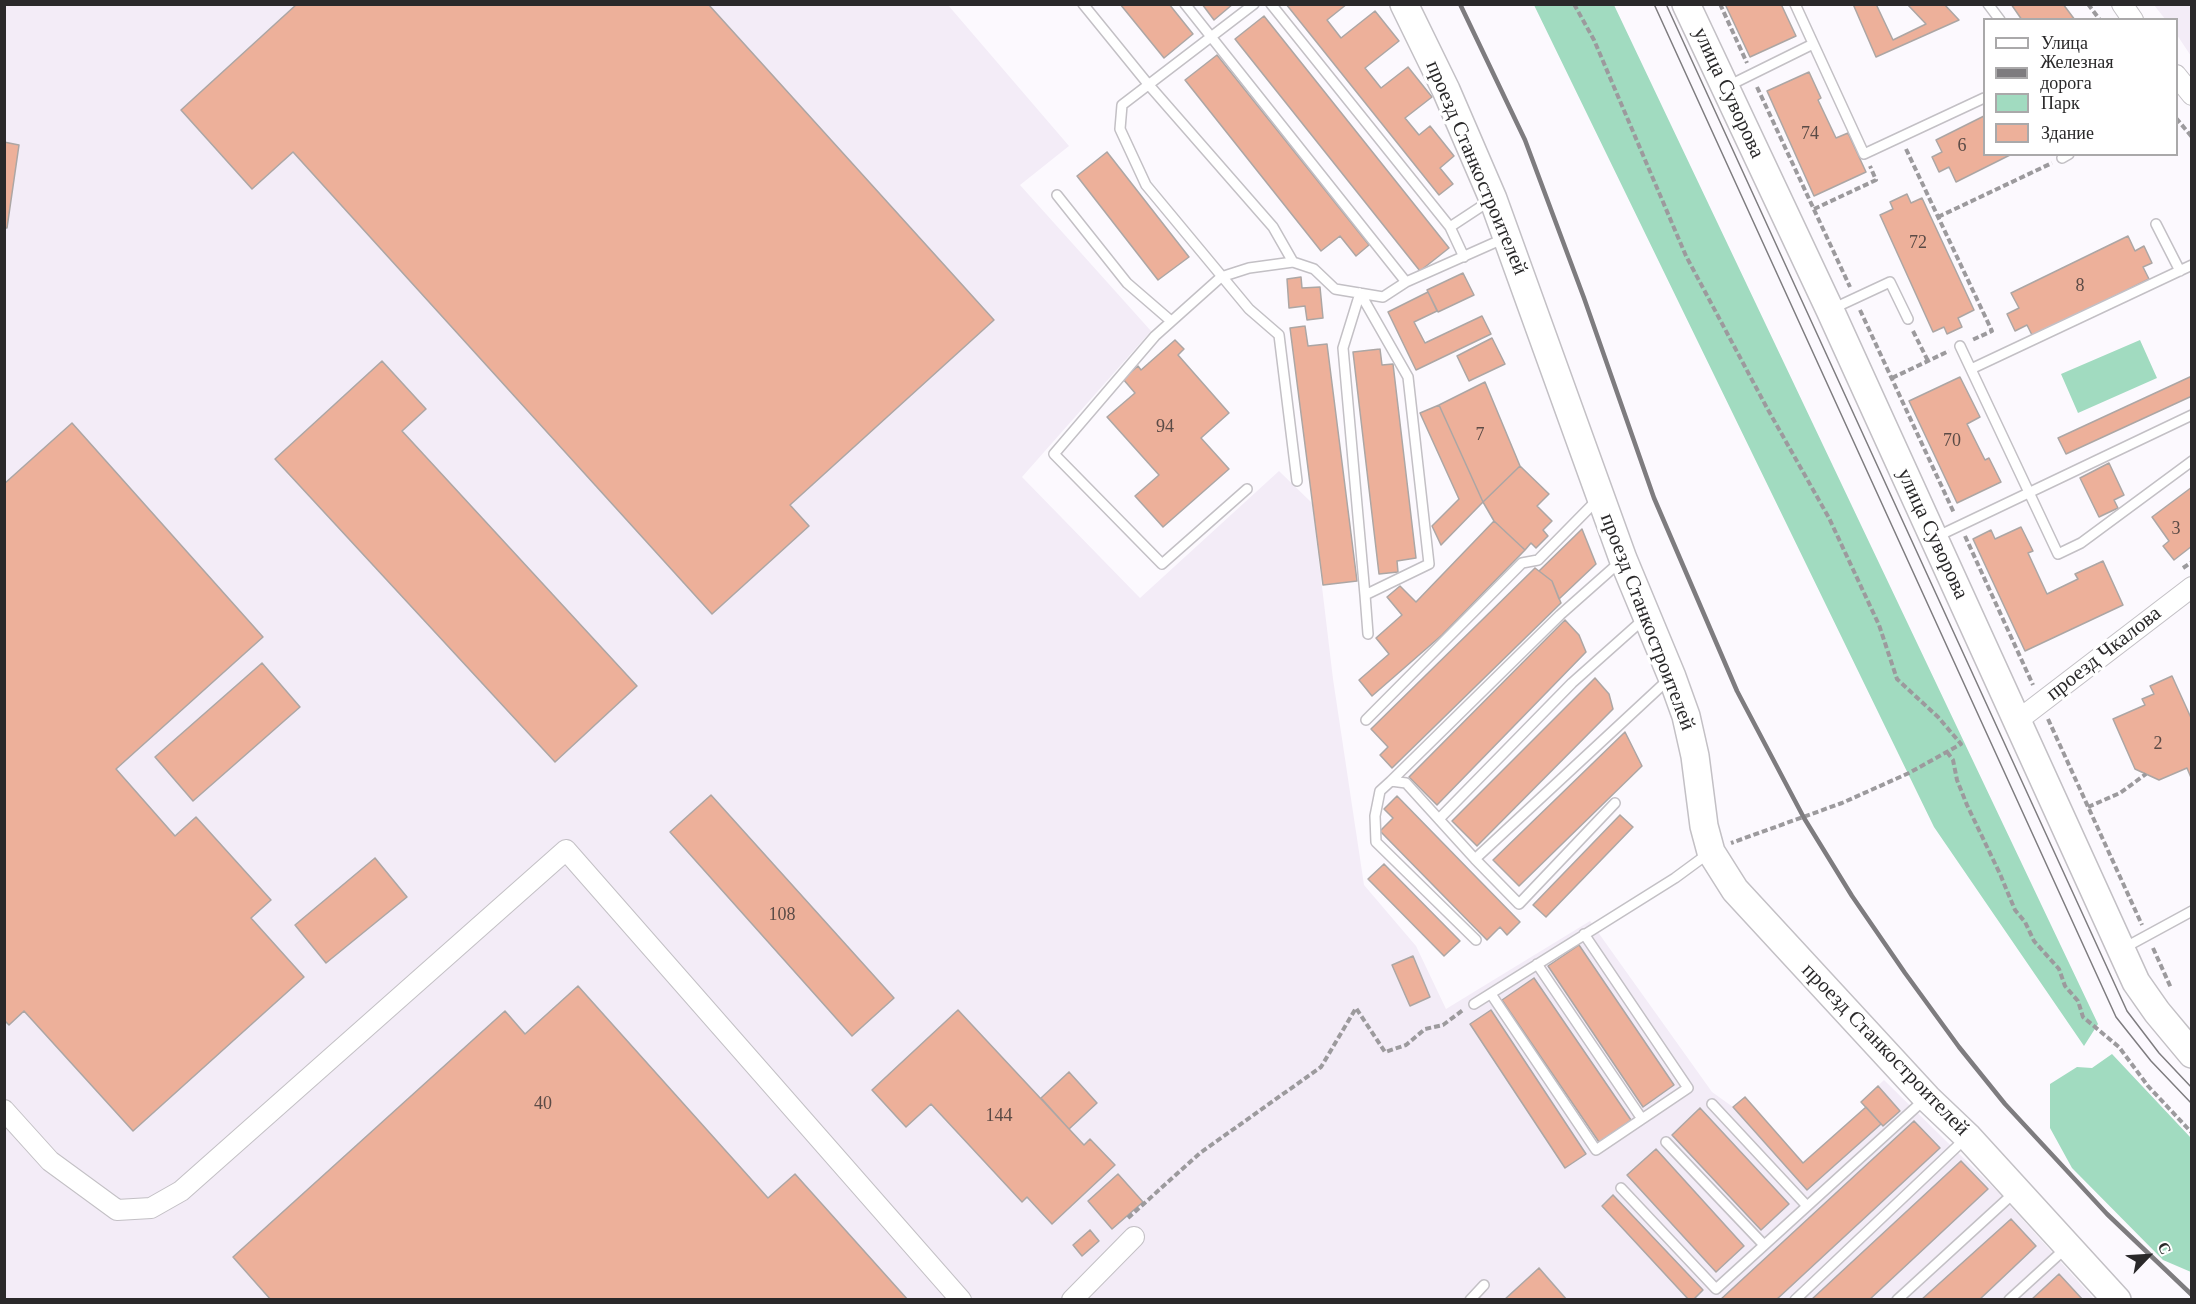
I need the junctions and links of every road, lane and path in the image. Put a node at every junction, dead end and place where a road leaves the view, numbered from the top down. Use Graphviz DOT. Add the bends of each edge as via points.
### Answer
graph roads {
  1 [pos="1083,4"];
  2 [pos="1185,4"];
  3 [pos="1254,4"];
  4 [pos="1271,4"];
  5 [pos="1404,4"];
  6 [pos="1574,4"];
  7 [pos="1686,4"];
  8 [pos="1795,4"];
  9 [pos="1988,4"];
  10 [pos="2088,4"];
  11 [pos="2122,4"];
  12 [pos="1998,18"];
  13 [pos="2098,18"];
  14 [pos="2132,18"];
  15 [pos="1211,38"];
  16 [pos="1813,44"];
  17 [pos="2178,78"];
  18 [pos="1148,84"];
  19 [pos="1726,87"];
  20 [pos="2192,95"];
  21 [pos="1983,98"];
  22 [pos="2178,120"];
  23 [pos="1901,137"];
  24 [pos="2192,137"];
  25 [pos="1864,154"];
  26 [pos="2066,156"];
  27 [pos="1057,195"];
  28 [pos="1493,199"];
  29 [pos="1814,209"];
  30 [pos="1938,217"];
  31 [pos="2156,224"];
  32 [pos="1450,227"];
  33 [pos="1507,237"];
  34 [pos="1464,257"];
  35 [pos="1293,262"];
  36 [pos="2192,265"];
  37 [pos="2180,271"];
  38 [pos="1221,277"];
  39 [pos="1406,282"];
  40 [pos="1360,293"];
  41 [pos="1830,310"];
  42 [pos="1908,319"];
  43 [pos="1171,321"];
  44 [pos="1960,346"];
  45 [pos="1928,361"];
  46 [pos="1971,369"];
  47 [pos="1892,378"];
  48 [pos="2192,415"];
  49 [pos="2192,461"];
  50 [pos="1297,481"];
  51 [pos="1247,489"];
  52 [pos="2029,492"];
  53 [pos="1600,497"];
  54 [pos="1934,538"];
  55 [pos="1623,559"];
  56 [pos="2192,587"];
  57 [pos="1365,595"];
  58 [pos="1647,616"];
  59 [pos="1368,634"];
  60 [pos="1672,676"];
  61 [pos="1366,720"];
  62 [pos="2017,721"];
  63 [pos="1947,752"];
  64 [pos="2146,774"];
  65 [pos="1391,781"];
  66 [pos="1615,803"];
  67 [pos="2088,807"];
  68 [pos="1439,819"];
  69 [pos="1711,852"];
  70 [pos="1475,859"];
  71 [pos="2192,911"];
  72 [pos="1584,934"];
  73 [pos="1476,940"];
  74 [pos="2122,950"];
  75 [pos="1538,964"];
  76 [pos="1491,994"];
  77 [pos="1474,1004"];
  78 [pos="2188,1043"];
  79 [pos="1927,1098"];
  80 [pos="1712,1104"];
  81 [pos="6,1115"];
  82 [pos="1642,1119"];
  83 [pos="2192,1133"];
  84 [pos="1968,1137"];
  85 [pos="1666,1142"];
  86 [pos="1621,1188"];
  87 [pos="2017,1190"];
  88 [pos="1807,1206"];
  89 [pos="1134,1237"];
  90 [pos="1764,1245"];
  91 [pos="2068,1246"];
  92 [pos="1484,1285"];
  93 [pos="961,1299"];
  94 [pos="1072,1299"];
  95 [pos="1470,1299"];
  96 [pos="1794,1299"];
  97 [pos="1897,1299"];
  98 [pos="2009,1299"];
  99 [pos="2117,1299"];
  1 -- 18 [label="lane"];
  2 -- 15 [label="lane"];
  3 -- 15 [label="lane"];
  4 -- 32 [label="lane"];
  5 -- 28 [label="main road, проезд Станкостроителей"];
  6 -- 63 [label="path" via="1594,40 1686,256 1829,518 1879,625 1897,680 1961,744"];
  7 -- 19 [label="main road, улица Суворова"];
  8 -- 16 [label="lane"];
  9 -- 12 [label="lane"];
  10 -- 13 [label="path"];
  11 -- 14 [label="street"];
  15 -- 18 [label="lane"];
  15 -- 39 [label="lane"];
  16 -- 19 [label="lane"];
  16 -- 25 [label="lane"];
  17 -- 20 [label="street"];
  18 -- 35 [label="lane" via="1273,227"];
  18 -- 38 [label="lane" via="1122,105 1120,129 1146,185"];
  19 -- 41 [label="main road, улица Суворова"];
  21 -- 23 [label="lane"];
  22 -- 24 [label="path"];
  23 -- 25 [label="lane"];
  23 -- 30 [label="path"];
  25 -- 29 [label="path" via="1876,180"];
  26 -- 30 [label="path"];
  27 -- 43 [label="lane" via="1127,284"];
  28 -- 32 [label="lane"];
  28 -- 33 [label="main road, проезд Станкостроителей"];
  30 -- 44 [label="path" via="1992,331"];
  31 -- 37 [label="lane"];
  32 -- 34 [label="lane"];
  33 -- 34 [label="lane"];
  33 -- 53 [label="main road, проезд Станкостроителей"];
  34 -- 39 [label="lane"];
  35 -- 38 [label="lane" via="1249,268"];
  35 -- 40 [label="lane" via="1314,269 1335,289"];
  36 -- 37 [label="lane"];
  37 -- 46 [label="lane"];
  38 -- 43 [label="lane"];
  38 -- 50 [label="lane" via="1279,335"];
  39 -- 40 [label="lane" via="1383,297"];
  40 -- 57 [label="lane" via="1343,348"];
  40 -- 57 [label="lane" via="1408,377 1429,564"];
  41 -- 42 [label="lane" via="1890,282"];
  41 -- 54 [label="main road, улица Суворова"];
  42 -- 45 [label="path"];
  43 -- 51 [label="lane" via="1054,454 1162,564"];
  44 -- 45 [label="path"];
  44 -- 46 [label="lane"];
  45 -- 47 [label="path"];
  46 -- 52 [label="lane"];
  48 -- 52 [label="lane"];
  49 -- 52 [label="lane" via="2081,543 2058,554"];
  52 -- 54 [label="lane"];
  53 -- 55 [label="main road, проезд Станкостроителей"];
  53 -- 61 [label="lane" via="1538,560 1522,563"];
  54 -- 62 [label="main road, улица Суворова"];
  55 -- 58 [label="main road, проезд Станкостроителей"];
  55 -- 65 [label="lane" via="1560,615"];
  56 -- 62 [label="street, проезд Чкалова"];
  57 -- 59 [label="lane"];
  58 -- 60 [label="main road, проезд Станкостроителей"];
  58 -- 68 [label="lane" via="1572,683"];
  60 -- 69 [label="main road, проезд Станкостроителей" via="1690,736"];
  60 -- 70 [label="lane"];
  62 -- 74 [label="main road, улица Суворова"];
  63 -- 69 [label="path" via="1842,803"];
  63 -- 83 [label="path" via="2015,910 2034,941 2059,969 2084,1017 2119,1047 2148,1086"];
  64 -- 67 [label="path" via="2120,793"];
  65 -- 68 [label="lane" via="1406,783"];
  65 -- 73 [label="lane" via="1380,791 1375,816 1376,842"];
  66 -- 70 [label="lane" via="1519,904"];
  68 -- 70 [label="lane"];
  69 -- 72 [label="lane"];
  69 -- 79 [label="main road, проезд Станкостроителей" via="1735,890"];
  71 -- 74 [label="lane"];
  72 -- 75 [label="lane"];
  72 -- 82 [label="lane" via="1688,1088"];
  74 -- 78 [label="main road, улица Суворова" via="2136,982 2157,1012"];
  75 -- 76 [label="lane"];
  75 -- 82 [label="lane"];
  76 -- 77 [label="lane"];
  76 -- 82 [label="lane" via="1596,1150"];
  77 -- 89 [label="path" via="1443,1025 1425,1029 1406,1045 1385,1052 1356,1008 1321,1067 1200,1154 1122,1224"];
  79 -- 84 [label="main road, проезд Станкостроителей"];
  79 -- 88 [label="lane"];
  80 -- 88 [label="lane"];
  81 -- 93 [label="street" via="50,1161 117,1210 151,1208 181,1191 566,850"];
  84 -- 87 [label="main road, проезд Станкостроителей"];
  84 -- 96 [label="lane"];
  85 -- 90 [label="lane"];
  86 -- 90 [label="lane" via="1716,1288"];
  87 -- 91 [label="main road, проезд Станкостроителей"];
  87 -- 97 [label="lane"];
  88 -- 90 [label="lane"];
  89 -- 94 [label="street"];
  91 -- 98 [label="lane"];
  91 -- 99 [label="main road, проезд Станкостроителей"];
  92 -- 95 [label="lane"];
}
